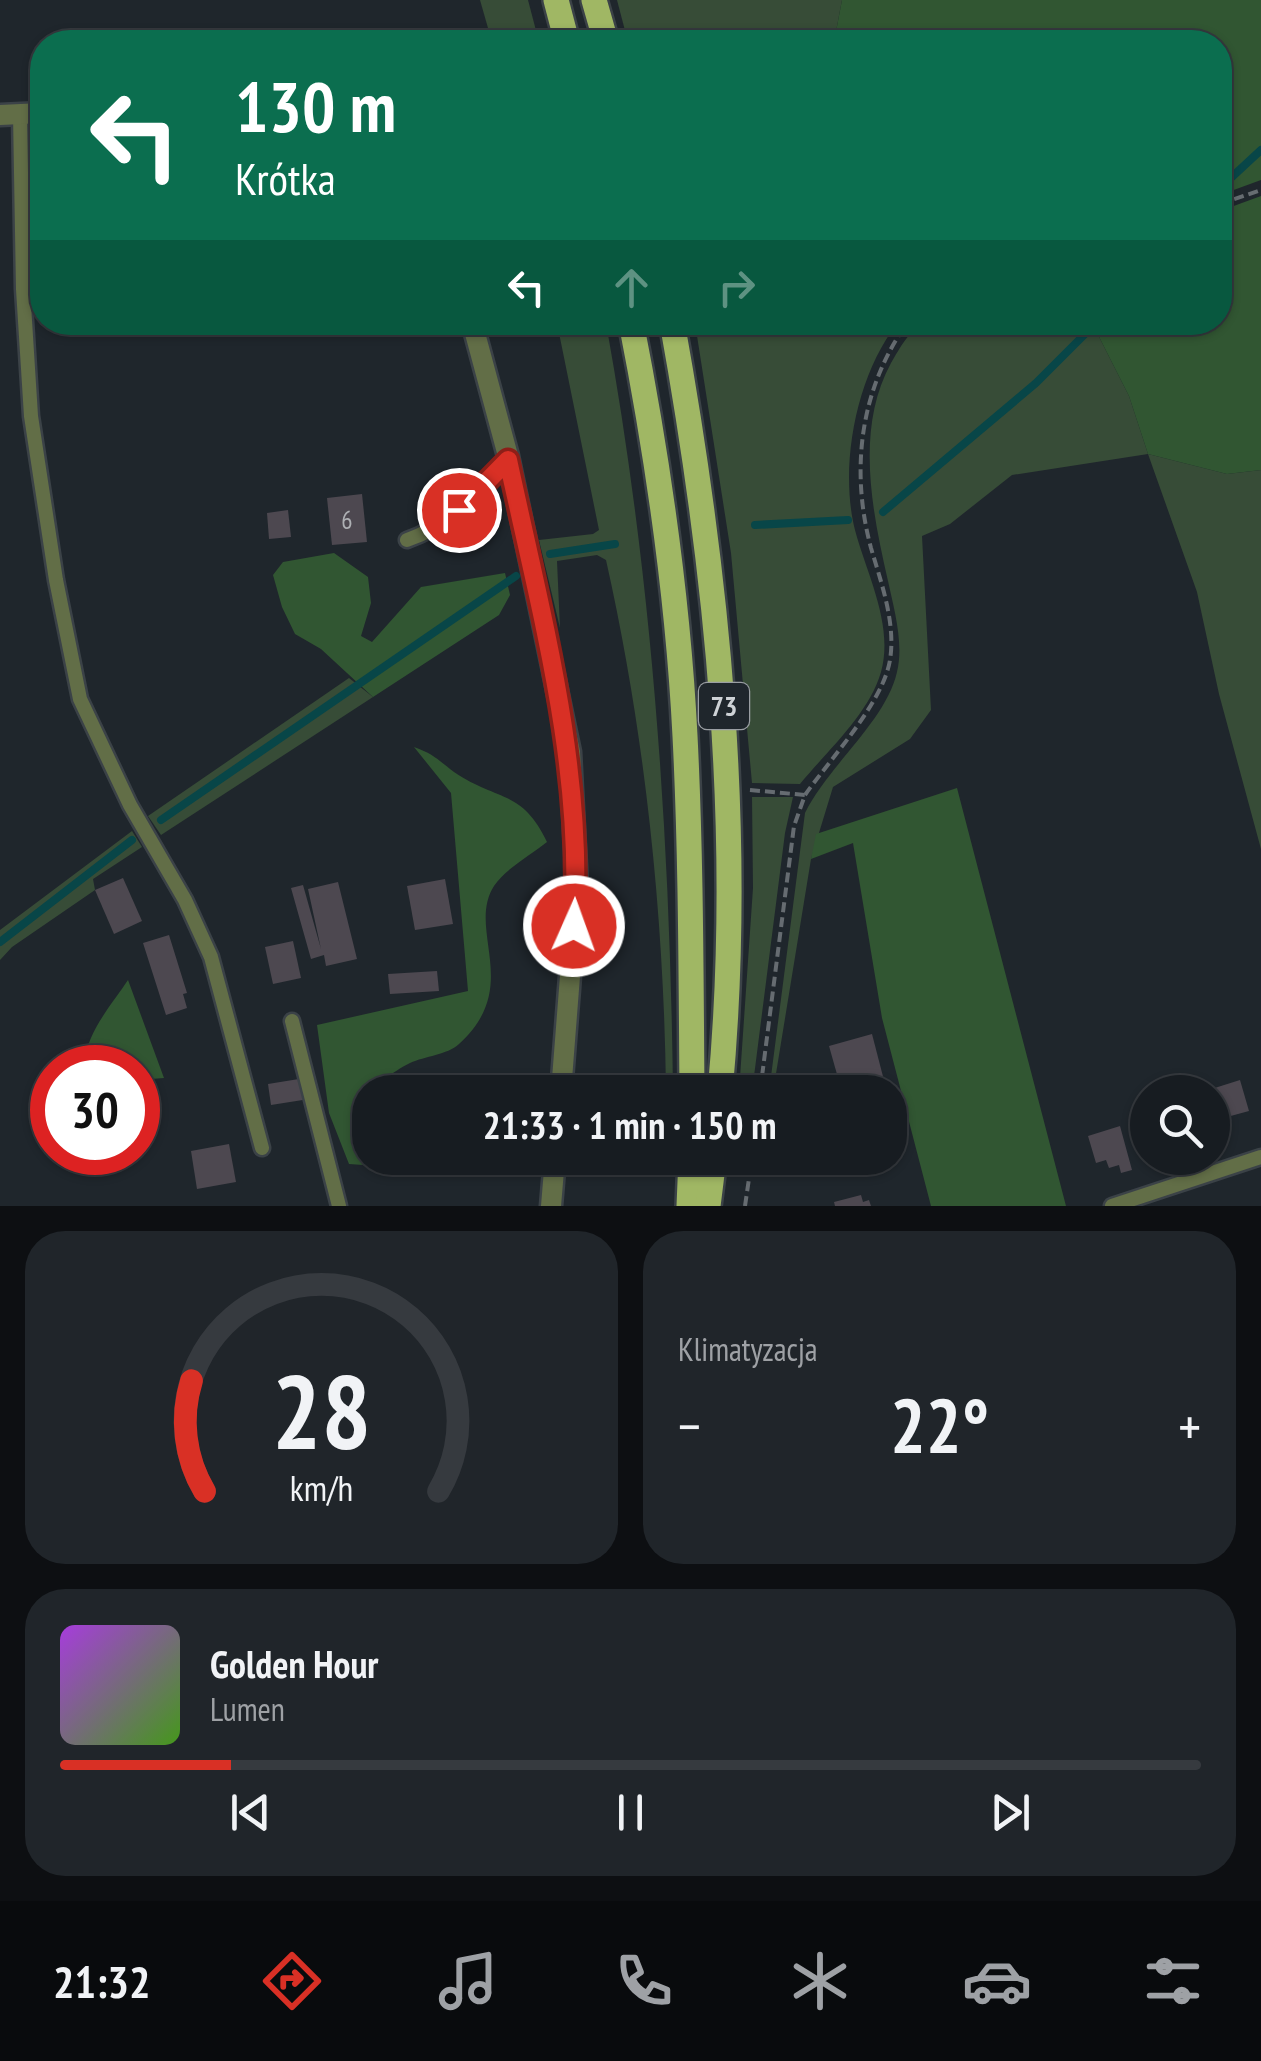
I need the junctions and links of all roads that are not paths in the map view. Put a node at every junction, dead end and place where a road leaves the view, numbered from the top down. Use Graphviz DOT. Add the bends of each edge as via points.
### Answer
graph roads {
  1 [pos="556,0"];
  2 [pos="594,0"];
  3 [pos="564,30"];
  4 [pos="603,30"];
  5 [pos="10,115"];
  6 [pos="475,335"];
  7 [pos="633,335"];
  8 [pos="674,335"];
  9 [pos="508,460"];
  10 [pos="407,540"];
  11 [pos="292,1021"];
  12 [pos="562,1075"];
  13 [pos="692,1075"];
  14 [pos="721,1075"];
  15 [pos="262,1148"];
  16 [pos="1261,1157"];
  17 [pos="554,1175"];
  18 [pos="690,1175"];
  19 [pos="712,1175"];
  20 [pos="339,1206"];
  21 [pos="551,1206"];
  22 [pos="689,1206"];
  23 [pos="708,1206"];
  24 [pos="1112,1206"];
  1 -- 3 [label="main road"];
  2 -- 4 [label="main road"];
  5 -- 15 [label="lane" via="31,416 80,699 211,956"];
  6 -- 9 [label="street"];
  7 -- 13 [label="main road, 73" via="665,520 686,737"];
  8 -- 14 [label="main road, 73" via="704,507 724,709 728,953"];
  9 -- 10 [label="lane" via="436,530"];
  9 -- 12 [label="street" via="570,752 577,886"];
  11 -- 20 [label="lane"];
  16 -- 24 [label="lane"];
  17 -- 21 [label="street"];
  18 -- 22 [label="main road"];
  19 -- 23 [label="main road"];
}
